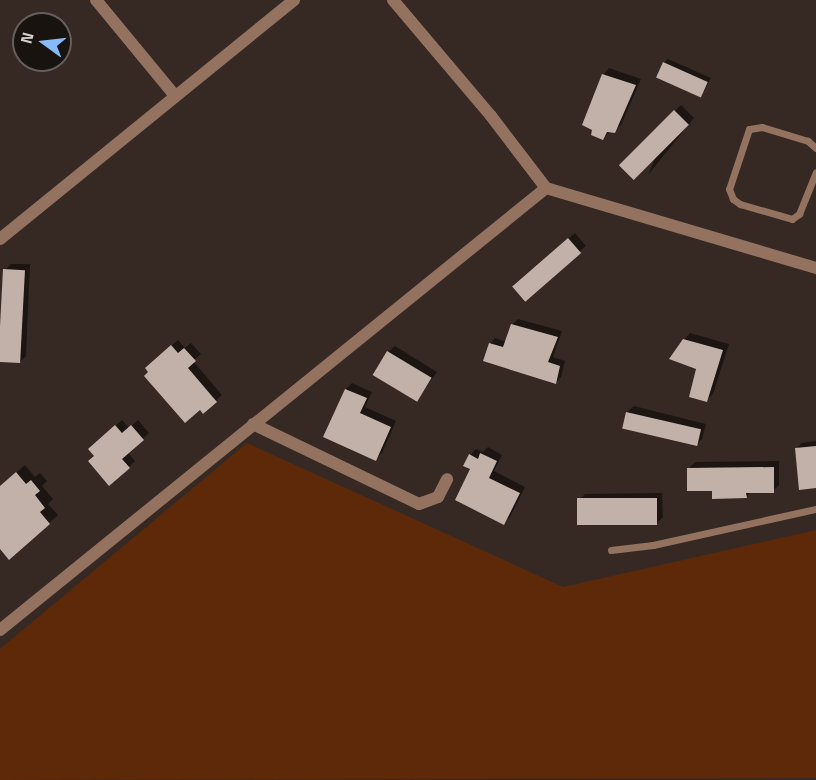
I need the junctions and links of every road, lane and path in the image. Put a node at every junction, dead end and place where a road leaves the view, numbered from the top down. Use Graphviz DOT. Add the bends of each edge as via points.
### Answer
graph roads {
  1 [pos="96,0"];
  2 [pos="294,0"];
  3 [pos="393,0"];
  4 [pos="175,96"];
  5 [pos="816,148"];
  6 [pos="816,172"];
  7 [pos="546,188"];
  8 [pos="0,239"];
  9 [pos="816,268"];
  10 [pos="253,424"];
  11 [pos="447,479"];
  12 [pos="816,509"];
  13 [pos="611,550"];
  14 [pos="0,630"];
  1 -- 4 [label="street"];
  2 -- 4 [label="street"];
  3 -- 7 [label="street"];
  4 -- 8 [label="street"];
  5 -- 6 [label="lane" via="808,141 762,127 749,129 729,189 740,204 792,219 799,214"];
  7 -- 9 [label="street"];
  7 -- 10 [label="street"];
  10 -- 11 [label="street" via="419,504 438,497"];
  10 -- 14 [label="street"];
  12 -- 13 [label="lane" via="653,545"];
}
